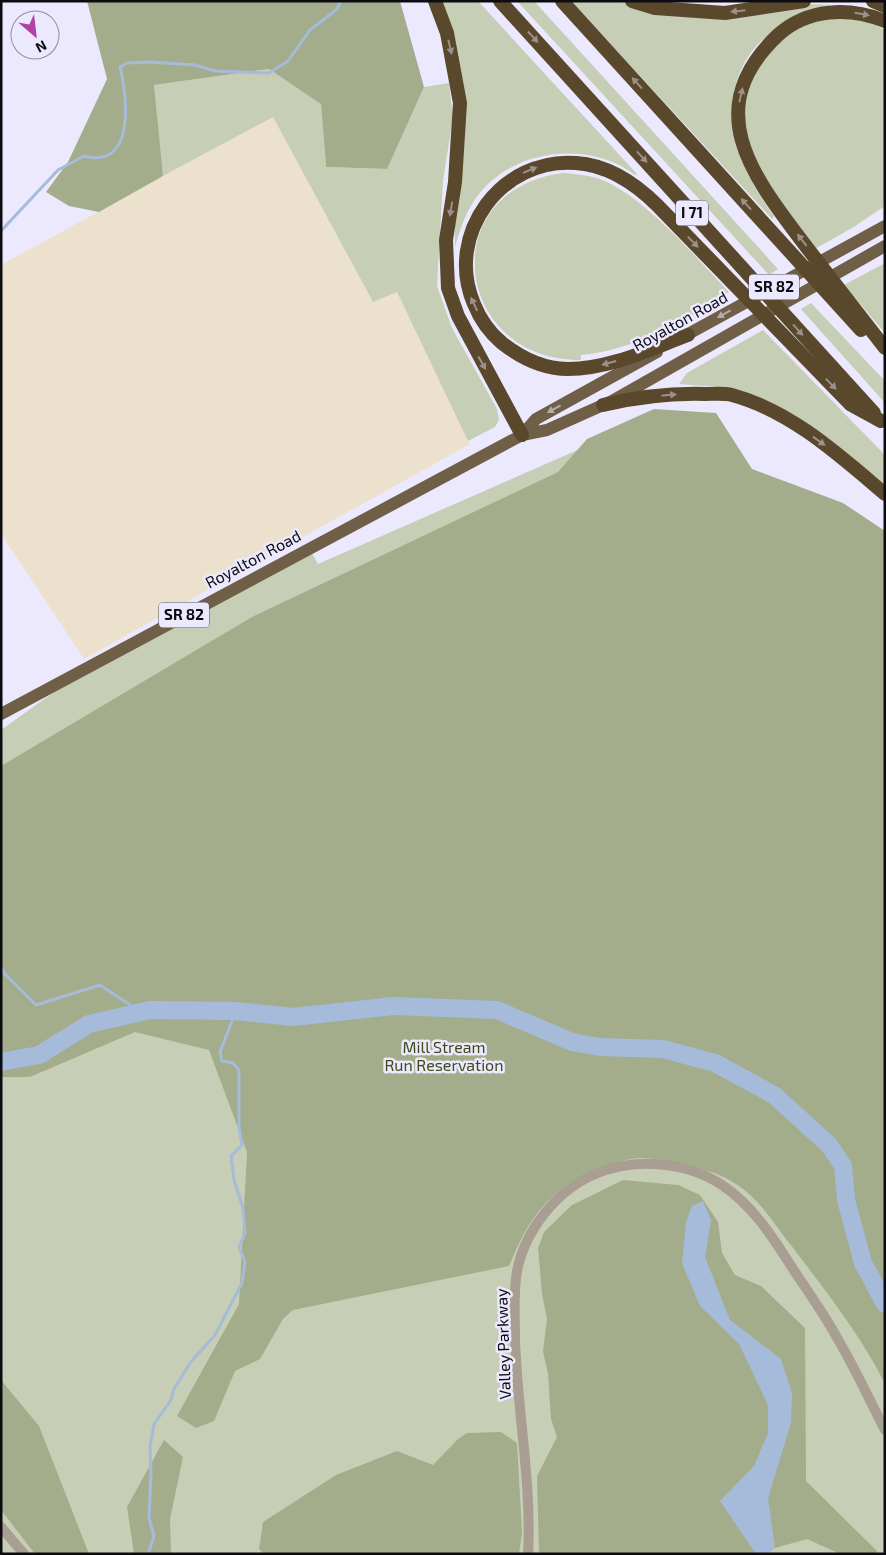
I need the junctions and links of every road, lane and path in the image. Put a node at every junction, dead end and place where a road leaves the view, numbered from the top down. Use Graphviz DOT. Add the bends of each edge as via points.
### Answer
graph roads {
  1 [pos="435,1"];
  2 [pos="500,1"];
  3 [pos="562,1"];
  4 [pos="632,1"];
  5 [pos="804,1"];
  6 [pos="873,1"];
  7 [pos="885,6"];
  8 [pos="885,21"];
  9 [pos="885,226"];
  10 [pos="885,246"];
  11 [pos="688,334"];
  12 [pos="885,348"];
  13 [pos="885,356"];
  14 [pos="603,405"];
  15 [pos="883,423"];
  16 [pos="522,435"];
  17 [pos="885,494"];
  18 [pos="1,714"];
  19 [pos="885,1430"];
  20 [pos="1,1527"];
  21 [pos="24,1554"];
  22 [pos="528,1554"];
  1 -- 16 [label="highway, one-way" via="447,33 460,103 456,175 446,240 448,288 458,316"];
  2 -- 15 [label="highway, I 71, one-way"];
  13 -- 3 [label="highway, one-way"];
  5 -- 4 [label="highway, one-way" via="725,13 655,8"];
  6 -- 7 [label="highway"];
  12 -- 8 [label="highway, one-way" via="758,180 748,162 739,120 739,100 753,63 762,50 793,24 834,11 871,15"];
  9 -- 11 [label="main road, Royalton Road / SR 82, one-way"];
  10 -- 14 [label="main road, Royalton Road / SR 82"];
  11 -- 15 [label="highway, one-way" via="598,366 568,369 528,360 511,350 488,329 471,296 466,254 476,220 504,185 524,172 545,165 586,164 627,180 658,206 850,404"];
  11 -- 16 [label="main road, Royalton Road / SR 82, one-way" via="536,419"];
  14 -- 16 [label="main road, Royalton Road / SR 82" via="547,430"];
  14 -- 17 [label="highway, one-way" via="679,394 731,394 782,415"];
  16 -- 18 [label="main road, Royalton Road / SR 82"];
  19 -- 22 [label="street, Valley Parkway" via="837,1336 777,1244 741,1200 705,1176 667,1166 627,1164 605,1170 568,1190 547,1211 525,1246 517,1272 514,1301 516,1360"];
  20 -- 21 [label="street"];
}
